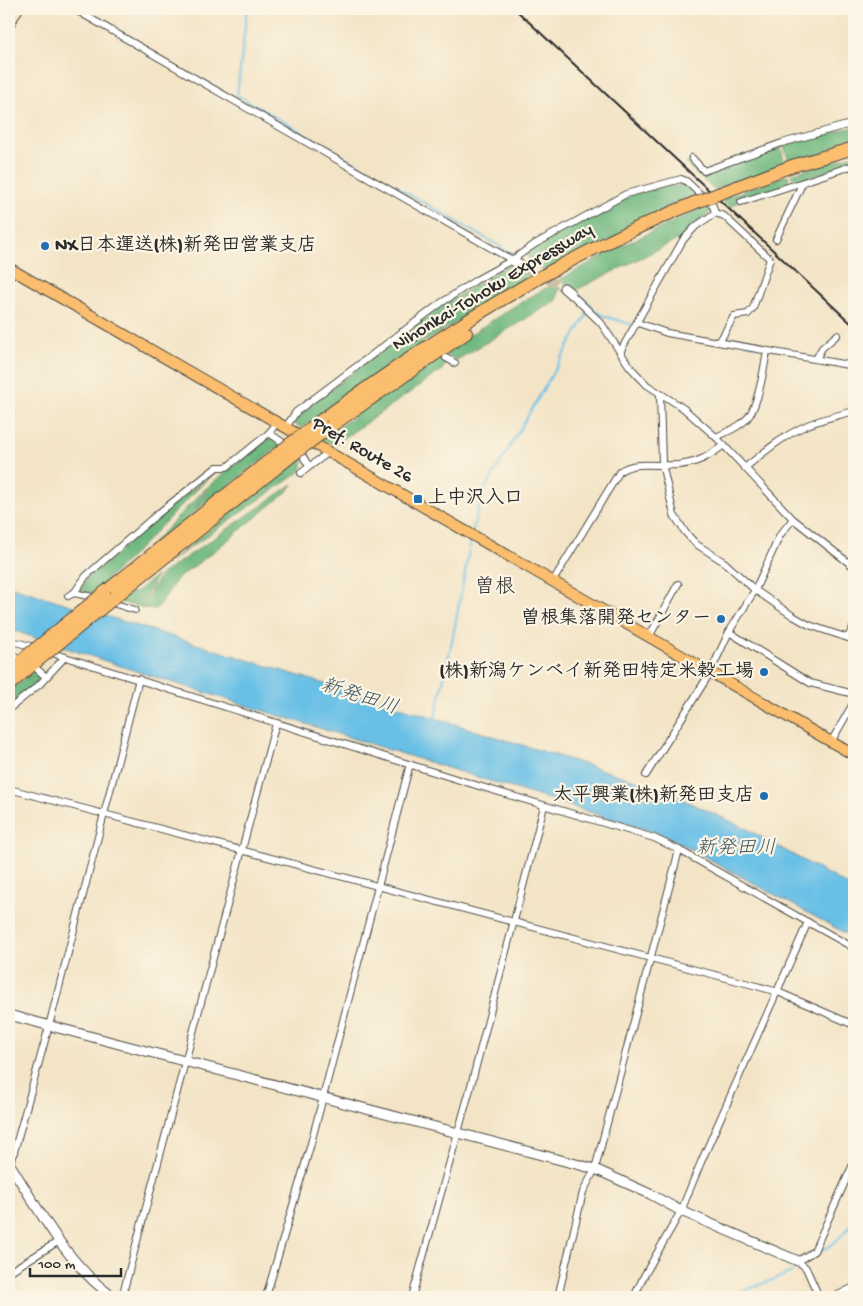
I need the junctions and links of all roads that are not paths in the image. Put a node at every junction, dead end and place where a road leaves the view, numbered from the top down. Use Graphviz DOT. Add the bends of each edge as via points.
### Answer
graph roads {
  1 [pos="18,9"];
  2 [pos="74,9"];
  3 [pos="9,25"];
  4 [pos="854,123"];
  5 [pos="854,148"];
  6 [pos="854,153"];
  7 [pos="692,158"];
  8 [pos="854,165"];
  9 [pos="803,182"];
  10 [pos="741,202"];
  11 [pos="695,205"];
  12 [pos="715,212"];
  13 [pos="776,239"];
  14 [pos="512,260"];
  15 [pos="524,267"];
  16 [pos="9,268"];
  17 [pos="564,288"];
  18 [pos="572,294"];
  19 [pos="638,322"];
  20 [pos="402,332"];
  21 [pos="836,334"];
  22 [pos="415,338"];
  23 [pos="720,342"];
  24 [pos="767,351"];
  25 [pos="620,352"];
  26 [pos="446,358"];
  27 [pos="816,359"];
  28 [pos="455,363"];
  29 [pos="854,366"];
  30 [pos="660,394"];
  31 [pos="854,411"];
  32 [pos="281,425"];
  33 [pos="268,433"];
  34 [pos="716,437"];
  35 [pos="724,445"];
  36 [pos="329,452"];
  37 [pos="662,464"];
  38 [pos="308,466"];
  39 [pos="746,467"];
  40 [pos="301,473"];
  41 [pos="792,519"];
  42 [pos="854,567"];
  43 [pos="553,581"];
  44 [pos="678,584"];
  45 [pos="755,590"];
  46 [pos="135,610"];
  47 [pos="854,626"];
  48 [pos="729,632"];
  49 [pos="649,637"];
  50 [pos="851,638"];
  51 [pos="10,641"];
  52 [pos="66,657"];
  53 [pos="25,659"];
  54 [pos="9,671"];
  55 [pos="710,673"];
  56 [pos="46,677"];
  57 [pos="138,679"];
  58 [pos="9,685"];
  59 [pos="854,694"];
  60 [pos="854,702"];
  61 [pos="9,709"];
  62 [pos="276,723"];
  63 [pos="831,742"];
  64 [pos="854,755"];
  65 [pos="410,764"];
  66 [pos="646,775"];
  67 [pos="9,789"];
  68 [pos="544,806"];
  69 [pos="104,815"];
  70 [pos="242,850"];
  71 [pos="679,850"];
  72 [pos="379,886"];
  73 [pos="514,922"];
  74 [pos="808,922"];
  75 [pos="854,948"];
  76 [pos="651,958"];
  77 [pos="778,992"];
  78 [pos="9,1015"];
  79 [pos="854,1025"];
  80 [pos="49,1026"];
  81 [pos="185,1062"];
  82 [pos="323,1098"];
  83 [pos="458,1133"];
  84 [pos="854,1162"];
  85 [pos="9,1163"];
  86 [pos="594,1169"];
  87 [pos="681,1211"];
  88 [pos="59,1241"];
  89 [pos="798,1261"];
  90 [pos="9,1272"];
  91 [pos="854,1287"];
  92 [pos="113,1297"];
  93 [pos="122,1297"];
  94 [pos="266,1297"];
  95 [pos="412,1297"];
  96 [pos="558,1297"];
  97 [pos="634,1297"];
  98 [pos="819,1297"];
  99 [pos="834,1297"];
  1 -- 3 [label="main road"];
  2 -- 14 [label="street"];
  4 -- 7 [label="street" via="782,143 704,171"];
  5 -- 11 [label="highway, bridge" via="784,168"];
  6 -- 11 [label="highway"];
  8 -- 9 [label="street"];
  9 -- 10 [label="street"];
  9 -- 13 [label="street"];
  11 -- 53 [label="highway, Nihonkai-Tohoku Expressway, bridge" via="535,290 325,423"];
  12 -- 14 [label="street" via="714,206 681,179 626,194"];
  12 -- 19 [label="street" via="682,240"];
  12 -- 23 [label="street" via="724,216 770,259 753,308 748,314 734,316"];
  14 -- 15 [label="street"];
  14 -- 20 [label="street" via="476,280"];
  16 -- 32 [label="main road, Pref. Route 26"];
  17 -- 18 [label="street"];
  18 -- 25 [label="street" via="601,323"];
  19 -- 23 [label="street" via="667,333"];
  19 -- 25 [label="street"];
  20 -- 22 [label="street"];
  20 -- 32 [label="street"];
  21 -- 27 [label="street"];
  23 -- 24 [label="street"];
  24 -- 27 [label="street"];
  24 -- 34 [label="street" via="749,416"];
  25 -- 30 [label="street" via="630,368"];
  26 -- 28 [label="street"];
  27 -- 29 [label="street"];
  30 -- 34 [label="street" via="683,408"];
  30 -- 37 [label="street"];
  31 -- 39 [label="street" via="802,428"];
  32 -- 33 [label="street"];
  32 -- 36 [label="main road, Pref. Route 26"];
  33 -- 38 [label="street" via="302,455"];
  33 -- 46 [label="street" via="227,467 217,467 155,516 86,576 71,594 91,596"];
  34 -- 35 [label="street"];
  35 -- 37 [label="street" via="695,462"];
  35 -- 39 [label="street"];
  36 -- 38 [label="street"];
  36 -- 43 [label="main road, Pref. Route 26"];
  37 -- 43 [label="street" via="631,465 620,472"];
  37 -- 45 [label="street" via="674,515 685,532"];
  38 -- 40 [label="street"];
  39 -- 41 [label="street"];
  41 -- 42 [label="street"];
  41 -- 45 [label="street" via="780,535"];
  43 -- 49 [label="main road, Pref. Route 26"];
  44 -- 49 [label="street"];
  45 -- 48 [label="street"];
  45 -- 50 [label="street" via="809,625"];
  47 -- 50 [label="street"];
  48 -- 55 [label="street"];
  48 -- 59 [label="street" via="810,683"];
  49 -- 55 [label="main road, Pref. Route 26"];
  51 -- 52 [label="street"];
  52 -- 56 [label="street"];
  52 -- 57 [label="street"];
  53 -- 54 [label="highway"];
  53 -- 56 [label="street"];
  53 -- 58 [label="highway"];
  55 -- 63 [label="main road, Pref. Route 26"];
  55 -- 66 [label="street"];
  56 -- 61 [label="street"];
  57 -- 62 [label="street"];
  57 -- 69 [label="street"];
  60 -- 63 [label="street"];
  62 -- 65 [label="street"];
  62 -- 70 [label="street"];
  63 -- 64 [label="main road, Pref. Route 26"];
  65 -- 68 [label="street"];
  65 -- 72 [label="street"];
  67 -- 69 [label="street"];
  68 -- 71 [label="street" via="654,838"];
  68 -- 73 [label="street"];
  69 -- 70 [label="street"];
  69 -- 80 [label="street"];
  70 -- 72 [label="street"];
  70 -- 81 [label="street"];
  71 -- 74 [label="street"];
  71 -- 76 [label="street"];
  72 -- 73 [label="street"];
  72 -- 82 [label="street"];
  73 -- 76 [label="street"];
  73 -- 83 [label="street"];
  74 -- 75 [label="street"];
  74 -- 77 [label="street"];
  76 -- 77 [label="street"];
  76 -- 86 [label="street"];
  77 -- 79 [label="street"];
  77 -- 87 [label="street"];
  78 -- 80 [label="street"];
  80 -- 81 [label="street"];
  80 -- 85 [label="street"];
  81 -- 82 [label="street"];
  81 -- 93 [label="street"];
  82 -- 83 [label="street"];
  82 -- 94 [label="street"];
  83 -- 86 [label="street"];
  83 -- 95 [label="street"];
  84 -- 89 [label="street" via="814,1251"];
  85 -- 88 [label="street"];
  86 -- 87 [label="street"];
  86 -- 96 [label="street" via="584,1192"];
  87 -- 89 [label="street"];
  87 -- 97 [label="street"];
  88 -- 90 [label="street"];
  88 -- 92 [label="street" via="99,1287"];
  89 -- 98 [label="street" via="806,1268"];
  91 -- 99 [label="street"];
}
